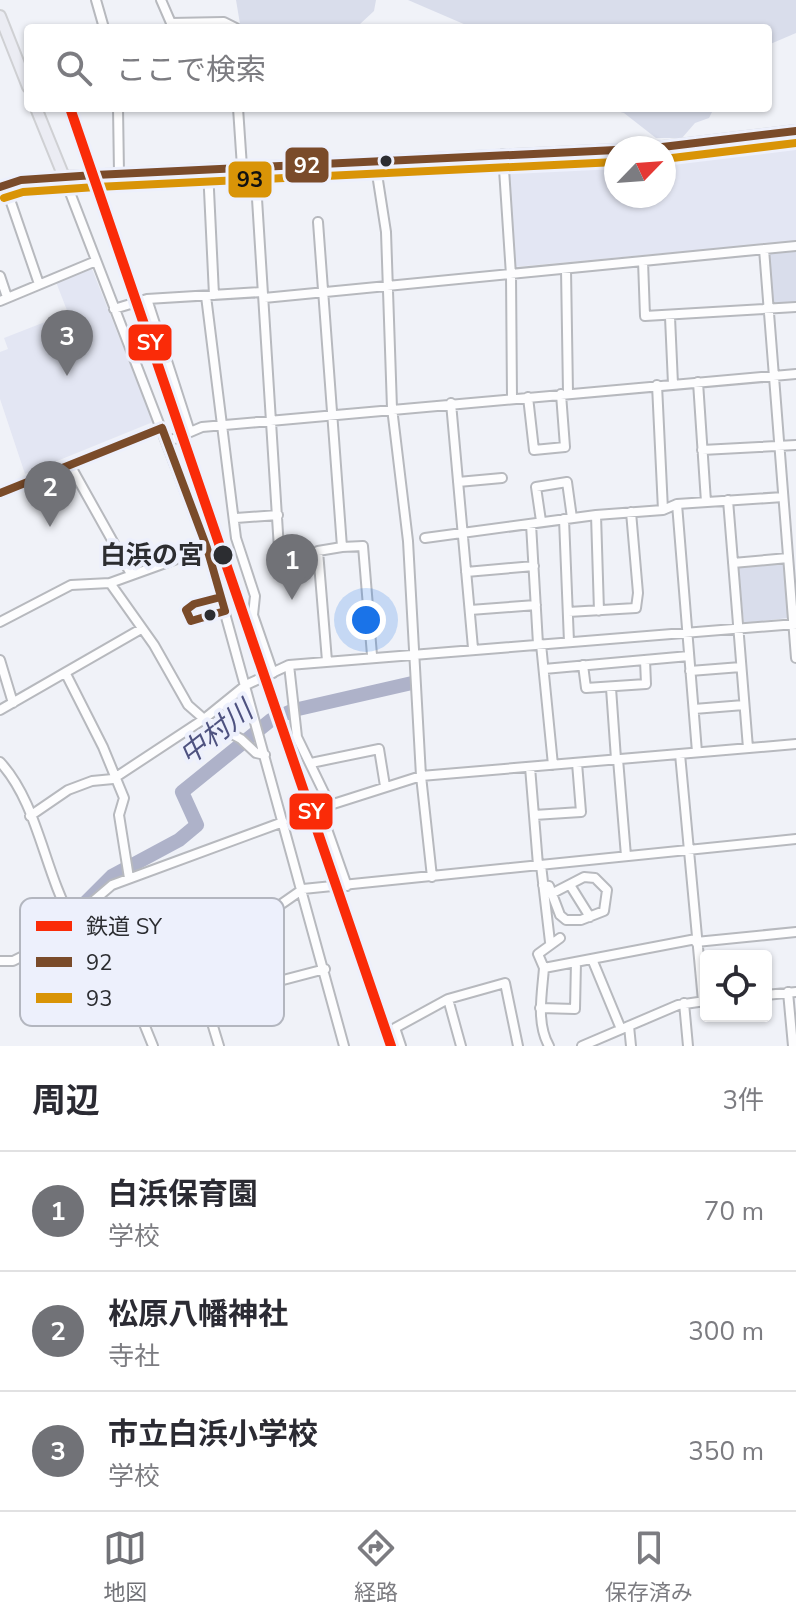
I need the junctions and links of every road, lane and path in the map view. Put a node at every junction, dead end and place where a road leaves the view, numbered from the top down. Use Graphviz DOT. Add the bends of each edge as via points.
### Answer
graph roads {
  1 [pos="96,0"];
  2 [pos="161,0"];
  3 [pos="0,16"];
  4 [pos="103,24"];
  5 [pos="228,24"];
  6 [pos="24,77"];
  7 [pos="38,112"];
  8 [pos="118,112"];
  9 [pos="238,112"];
  10 [pos="796,131"];
  11 [pos="676,145"];
  12 [pos="604,150"];
  13 [pos="503,154"];
  14 [pos="375,161"];
  15 [pos="242,167"];
  16 [pos="255,167"];
  17 [pos="208,169"];
  18 [pos="119,173"];
  19 [pos="64,177"];
  20 [pos="2,186"];
  21 [pos="318,222"];
  22 [pos="796,246"];
  23 [pos="764,249"];
  24 [pos="96,261"];
  25 [pos="643,261"];
  26 [pos="566,269"];
  27 [pos="510,272"];
  28 [pos="0,276"];
  29 [pos="39,284"];
  30 [pos="388,287"];
  31 [pos="323,293"];
  32 [pos="263,295"];
  33 [pos="210,296"];
  34 [pos="4,299"];
  35 [pos="147,299"];
  36 [pos="796,307"];
  37 [pos="114,309"];
  38 [pos="769,309"];
  39 [pos="670,317"];
  40 [pos="796,374"];
  41 [pos="773,375"];
  42 [pos="698,382"];
  43 [pos="673,384"];
  44 [pos="657,385"];
  45 [pos="565,393"];
  46 [pos="528,397"];
  47 [pos="512,398"];
  48 [pos="451,403"];
  49 [pos="392,408"];
  50 [pos="332,418"];
  51 [pos="272,422"];
  52 [pos="223,425"];
  53 [pos="162,428"];
  54 [pos="190,432"];
  55 [pos="167,442"];
  56 [pos="796,445"];
  57 [pos="779,446"];
  58 [pos="702,450"];
  59 [pos="70,465"];
  60 [pos="502,478"];
  61 [pos="458,482"];
  62 [pos="0,493"];
  63 [pos="783,497"];
  64 [pos="728,500"];
  65 [pos="706,502"];
  66 [pos="677,504"];
  67 [pos="663,510"];
  68 [pos="631,512"];
  69 [pos="278,515"];
  70 [pos="596,515"];
  71 [pos="236,518"];
  72 [pos="568,518"];
  73 [pos="536,523"];
  74 [pos="463,534"];
  75 [pos="425,538"];
  76 [pos="342,547"];
  77 [pos="207,548"];
  78 [pos="279,549"];
  79 [pos="788,558"];
  80 [pos="733,563"];
  81 [pos="534,566"];
  82 [pos="466,572"];
  83 [pos="131,574"];
  84 [pos="110,583"];
  85 [pos="536,605"];
  86 [pos="470,610"];
  87 [pos="599,611"];
  88 [pos="568,612"];
  89 [pos="0,622"];
  90 [pos="795,624"];
  91 [pos="738,628"];
  92 [pos="141,629"];
  93 [pos="688,631"];
  94 [pos="569,642"];
  95 [pos="540,644"];
  96 [pos="473,648"];
  97 [pos="415,652"];
  98 [pos="372,655"];
  99 [pos="689,656"];
  100 [pos="796,658"];
  101 [pos="0,660"];
  102 [pos="645,660"];
  103 [pos="327,661"];
  104 [pos="289,665"];
  105 [pos="583,665"];
  106 [pos="741,667"];
  107 [pos="544,669"];
  108 [pos="690,671"];
  109 [pos="273,673"];
  110 [pos="66,674"];
  111 [pos="246,685"];
  112 [pos="611,688"];
  113 [pos="13,703"];
  114 [pos="744,705"];
  115 [pos="694,709"];
  116 [pos="0,710"];
  117 [pos="204,719"];
  118 [pos="796,744"];
  119 [pos="748,748"];
  120 [pos="697,752"];
  121 [pos="680,754"];
  122 [pos="265,755"];
  123 [pos="617,759"];
  124 [pos="0,762"];
  125 [pos="311,763"];
  126 [pos="577,763"];
  127 [pos="553,765"];
  128 [pos="530,767"];
  129 [pos="421,776"];
  130 [pos="113,779"];
  131 [pos="385,786"];
  132 [pos="330,805"];
  133 [pos="534,815"];
  134 [pos="30,816"];
  135 [pos="283,822"];
  136 [pos="796,839"];
  137 [pos="689,849"];
  138 [pos="626,856"];
  139 [pos="580,859"];
  140 [pos="540,865"];
  141 [pos="432,877"];
  142 [pos="584,877"];
  143 [pos="129,878"];
  144 [pos="543,885"];
  145 [pos="570,885"];
  146 [pos="347,886"];
  147 [pos="303,889"];
  148 [pos="553,893"];
  149 [pos="62,898"];
  150 [pos="95,898"];
  151 [pos="284,902"];
  152 [pos="590,917"];
  153 [pos="796,932"];
  154 [pos="560,938"];
  155 [pos="696,940"];
  156 [pos="550,942"];
  157 [pos="20,957"];
  158 [pos="592,959"];
  159 [pos="0,961"];
  160 [pos="576,962"];
  161 [pos="700,967"];
  162 [pos="544,968"];
  163 [pos="325,969"];
  164 [pos="284,980"];
  165 [pos="792,992"];
  166 [pos="772,994"];
  167 [pos="448,999"];
  168 [pos="700,1001"];
  169 [pos="684,1003"];
  170 [pos="540,1008"];
  171 [pos="145,1026"];
  172 [pos="213,1026"];
  173 [pos="625,1027"];
  174 [pos="153,1046"];
  175 [pos="219,1046"];
  176 [pos="344,1046"];
  177 [pos="401,1046"];
  178 [pos="461,1046"];
  179 [pos="518,1046"];
  180 [pos="549,1046"];
  181 [pos="582,1046"];
  182 [pos="631,1046"];
  183 [pos="688,1046"];
  184 [pos="793,1046"];
  1 -- 4 [label="street"];
  2 -- 5 [label="street" via="171,23"];
  3 -- 6 [label="main road"];
  7 -- 19 [label="main road"];
  8 -- 18 [label="street"];
  9 -- 15 [label="street"];
  10 -- 11 [label="main road"];
  12 -- 13 [label="main road"];
  13 -- 14 [label="main road"];
  13 -- 27 [label="street"];
  14 -- 16 [label="main road"];
  14 -- 30 [label="street"];
  15 -- 16 [label="main road"];
  15 -- 17 [label="main road"];
  16 -- 32 [label="street"];
  17 -- 18 [label="main road"];
  17 -- 33 [label="street"];
  18 -- 19 [label="main road"];
  19 -- 20 [label="street"];
  19 -- 24 [label="street"];
  20 -- 29 [label="street"];
  21 -- 31 [label="street"];
  22 -- 23 [label="street"];
  23 -- 25 [label="street"];
  23 -- 38 [label="street"];
  24 -- 29 [label="street"];
  24 -- 37 [label="street"];
  25 -- 26 [label="street"];
  25 -- 39 [label="street" via="645,316"];
  26 -- 27 [label="street"];
  26 -- 45 [label="street"];
  27 -- 30 [label="street"];
  27 -- 47 [label="street"];
  28 -- 34 [label="street"];
  29 -- 34 [label="street"];
  30 -- 31 [label="street"];
  30 -- 49 [label="street"];
  31 -- 32 [label="street"];
  31 -- 50 [label="street"];
  32 -- 33 [label="street"];
  32 -- 51 [label="street"];
  33 -- 35 [label="street"];
  33 -- 52 [label="street"];
  35 -- 37 [label="street"];
  35 -- 54 [label="street"];
  36 -- 38 [label="street"];
  37 -- 53 [label="street"];
  38 -- 39 [label="street"];
  38 -- 41 [label="street"];
  39 -- 43 [label="street"];
  40 -- 41 [label="street"];
  41 -- 42 [label="street"];
  41 -- 57 [label="street"];
  42 -- 43 [label="street"];
  42 -- 58 [label="street"];
  43 -- 44 [label="street"];
  44 -- 45 [label="street"];
  44 -- 67 [label="street"];
  45 -- 46 [label="street"];
  45 -- 46 [label="street" via="565,447 534,450"];
  46 -- 47 [label="street"];
  47 -- 48 [label="street"];
  48 -- 49 [label="street"];
  48 -- 61 [label="street"];
  49 -- 50 [label="street"];
  49 -- 97 [label="street"];
  50 -- 51 [label="street"];
  50 -- 76 [label="street"];
  51 -- 52 [label="street"];
  51 -- 69 [label="street"];
  52 -- 54 [label="street"];
  52 -- 71 [label="street"];
  53 -- 55 [label="street"];
  53 -- 59 [label="street"];
  54 -- 55 [label="street"];
  55 -- 77 [label="street"];
  56 -- 57 [label="street"];
  57 -- 58 [label="street"];
  57 -- 63 [label="street"];
  58 -- 65 [label="street"];
  59 -- 62 [label="street"];
  59 -- 83 [label="street"];
  60 -- 61 [label="street"];
  61 -- 74 [label="street"];
  63 -- 64 [label="street"];
  63 -- 79 [label="street"];
  64 -- 65 [label="street"];
  64 -- 80 [label="street"];
  65 -- 66 [label="street"];
  66 -- 67 [label="street"];
  66 -- 93 [label="street"];
  67 -- 68 [label="street"];
  68 -- 70 [label="street"];
  68 -- 87 [label="street" via="638,603 636,608"];
  69 -- 71 [label="street"];
  69 -- 78 [label="street"];
  70 -- 72 [label="street"];
  70 -- 87 [label="street"];
  71 -- 109 [label="street" via="236,538 255,596 253,615"];
  72 -- 73 [label="street"];
  72 -- 73 [label="street" via="567,482 536,487"];
  72 -- 88 [label="street"];
  73 -- 74 [label="street"];
  73 -- 81 [label="street"];
  74 -- 75 [label="street"];
  74 -- 82 [label="street"];
  76 -- 98 [label="street" via="363,546"];
  76 -- 103 [label="street" via="318,551"];
  77 -- 83 [label="street"];
  77 -- 111 [label="street"];
  79 -- 80 [label="street"];
  79 -- 90 [label="street"];
  80 -- 91 [label="street"];
  81 -- 82 [label="street"];
  81 -- 85 [label="street"];
  82 -- 86 [label="street"];
  83 -- 84 [label="street"];
  84 -- 89 [label="street" via="71,585"];
  84 -- 92 [label="street"];
  85 -- 86 [label="street"];
  85 -- 95 [label="street"];
  86 -- 96 [label="street"];
  87 -- 88 [label="street"];
  88 -- 94 [label="street"];
  90 -- 91 [label="street"];
  90 -- 100 [label="street"];
  91 -- 93 [label="street"];
  91 -- 106 [label="street"];
  92 -- 110 [label="street"];
  92 -- 117 [label="street" via="188,705"];
  93 -- 94 [label="street"];
  93 -- 99 [label="street"];
  94 -- 95 [label="street"];
  95 -- 96 [label="street"];
  95 -- 107 [label="street"];
  96 -- 97 [label="street"];
  97 -- 98 [label="street"];
  97 -- 129 [label="street"];
  98 -- 103 [label="street"];
  99 -- 102 [label="street"];
  99 -- 108 [label="street"];
  101 -- 113 [label="street"];
  102 -- 105 [label="street"];
  102 -- 112 [label="street" via="646,684"];
  103 -- 104 [label="street"];
  104 -- 109 [label="street"];
  104 -- 125 [label="street" via="297,737"];
  105 -- 107 [label="street"];
  105 -- 112 [label="street" via="586,688"];
  106 -- 108 [label="street"];
  106 -- 114 [label="street"];
  107 -- 127 [label="street"];
  108 -- 115 [label="street"];
  109 -- 111 [label="street"];
  110 -- 113 [label="street"];
  110 -- 130 [label="street"];
  111 -- 117 [label="street"];
  111 -- 122 [label="street"];
  112 -- 123 [label="street"];
  113 -- 116 [label="street"];
  114 -- 115 [label="street"];
  114 -- 119 [label="street"];
  115 -- 120 [label="street"];
  117 -- 122 [label="street"];
  117 -- 130 [label="street"];
  118 -- 119 [label="street"];
  119 -- 120 [label="street"];
  120 -- 121 [label="street"];
  121 -- 123 [label="street"];
  121 -- 137 [label="street"];
  122 -- 135 [label="street"];
  123 -- 126 [label="street"];
  123 -- 138 [label="street"];
  124 -- 134 [label="street"];
  125 -- 131 [label="street" via="379,749"];
  125 -- 132 [label="street"];
  126 -- 127 [label="street"];
  126 -- 133 [label="street" via="581,812"];
  127 -- 128 [label="street"];
  128 -- 129 [label="street"];
  128 -- 133 [label="street"];
  129 -- 131 [label="street"];
  129 -- 141 [label="street"];
  130 -- 134 [label="street" via="68,790"];
  130 -- 143 [label="street" via="124,798 119,815"];
  131 -- 132 [label="street"];
  132 -- 146 [label="street" via="321,812"];
  133 -- 140 [label="street"];
  134 -- 149 [label="street"];
  135 -- 143 [label="street"];
  135 -- 147 [label="street"];
  136 -- 137 [label="street"];
  137 -- 138 [label="street"];
  137 -- 155 [label="street"];
  138 -- 139 [label="street"];
  139 -- 140 [label="street"];
  139 -- 142 [label="street"];
  140 -- 141 [label="street"];
  140 -- 144 [label="street"];
  141 -- 146 [label="street"];
  142 -- 145 [label="street"];
  142 -- 152 [label="street" via="595,878 607,890 604,911"];
  143 -- 150 [label="street"];
  144 -- 148 [label="street"];
  144 -- 156 [label="street"];
  145 -- 148 [label="street"];
  145 -- 152 [label="street"];
  146 -- 147 [label="street"];
  147 -- 151 [label="street"];
  147 -- 163 [label="street"];
  148 -- 152 [label="street" via="566,920"];
  153 -- 155 [label="street"];
  154 -- 156 [label="street"];
  155 -- 158 [label="street"];
  155 -- 161 [label="street"];
  156 -- 162 [label="street" via="538,954"];
  157 -- 159 [label="street"];
  158 -- 160 [label="street"];
  158 -- 173 [label="street"];
  160 -- 162 [label="street"];
  160 -- 170 [label="street" via="575,1009"];
  162 -- 170 [label="street"];
  163 -- 164 [label="street"];
  163 -- 176 [label="street"];
  165 -- 166 [label="street"];
  165 -- 184 [label="street"];
  167 -- 177 [label="street" via="395,1028"];
  167 -- 178 [label="street"];
  167 -- 179 [label="street" via="505,983"];
  168 -- 169 [label="street"];
  169 -- 173 [label="street"];
  169 -- 183 [label="street"];
  170 -- 180 [label="street"];
  171 -- 174 [label="street"];
  172 -- 175 [label="street"];
  173 -- 181 [label="street"];
  173 -- 182 [label="street"];
}
